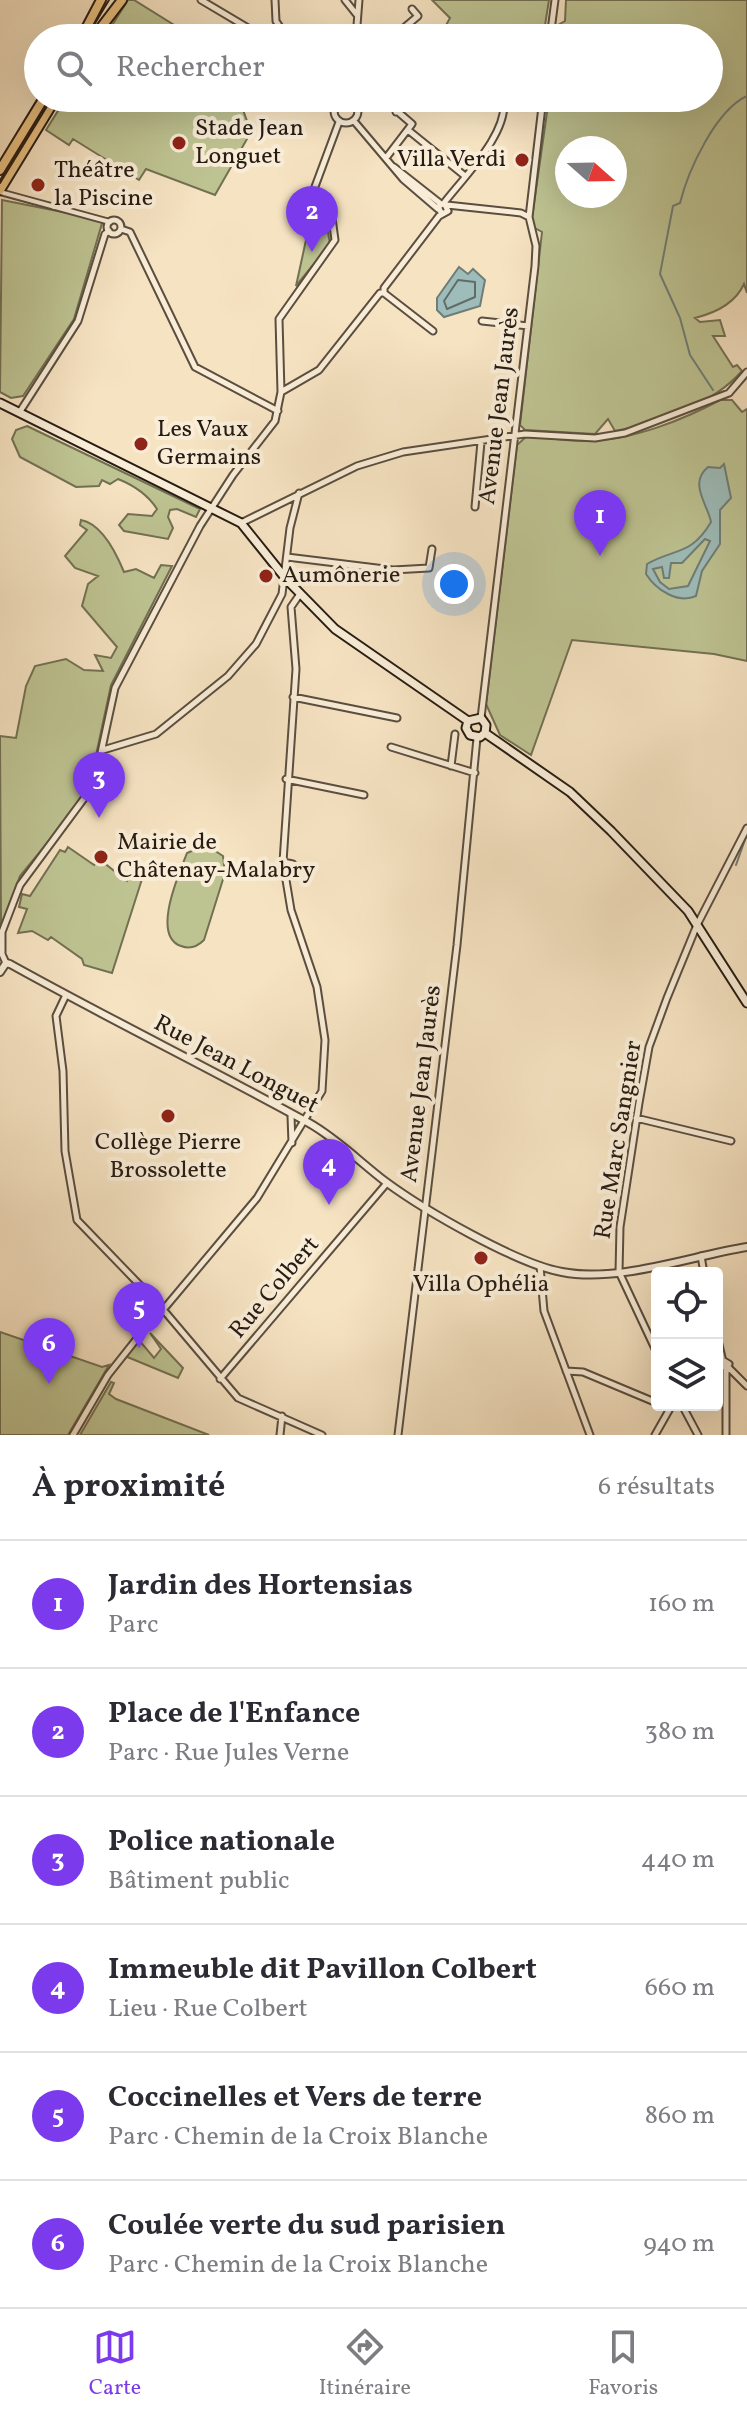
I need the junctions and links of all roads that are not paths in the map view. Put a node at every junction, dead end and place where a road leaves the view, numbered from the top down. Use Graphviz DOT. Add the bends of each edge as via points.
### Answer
graph roads {
  1 [pos="101,0"];
  2 [pos="122,0"];
  3 [pos="201,0"];
  4 [pos="275,0"];
  5 [pos="345,0"];
  6 [pos="359,0"];
  7 [pos="555,0"];
  8 [pos="412,9"];
  9 [pos="358,16"];
  10 [pos="88,24"];
  11 [pos="104,24"];
  12 [pos="241,24"];
  13 [pos="278,24"];
  14 [pos="357,24"];
  15 [pos="409,24"];
  16 [pos="552,24"];
  17 [pos="35,112"];
  18 [pos="48,112"];
  19 [pos="333,112"];
  20 [pos="358,112"];
  21 [pos="396,112"];
  22 [pos="504,112"];
  23 [pos="541,112"];
  24 [pos="354,121"];
  25 [pos="339,122"];
  26 [pos="408,130"];
  27 [pos="386,158"];
  28 [pos="0,170"];
  29 [pos="465,176"];
  30 [pos="0,191"];
  31 [pos="441,209"];
  32 [pos="529,217"];
  33 [pos="110,222"];
  34 [pos="121,229"];
  35 [pos="109,231"];
  36 [pos="383,292"];
  37 [pos="482,321"];
  38 [pos="528,326"];
  39 [pos="433,331"];
  40 [pos="747,372"];
  41 [pos="281,392"];
  42 [pos="0,403"];
  43 [pos="278,411"];
  44 [pos="19,413"];
  45 [pos="515,437"];
  46 [pos="481,442"];
  47 [pos="299,493"];
  48 [pos="475,507"];
  49 [pos="212,508"];
  50 [pos="241,523"];
  51 [pos="432,549"];
  52 [pos="287,557"];
  53 [pos="286,579"];
  54 [pos="300,594"];
  55 [pos="293,697"];
  56 [pos="397,718"];
  57 [pos="481,718"];
  58 [pos="468,721"];
  59 [pos="485,733"];
  60 [pos="455,734"];
  61 [pos="477,738"];
  62 [pos="391,747"];
  63 [pos="102,751"];
  64 [pos="451,766"];
  65 [pos="475,773"];
  66 [pos="286,779"];
  67 [pos="364,795"];
  68 [pos="747,828"];
  69 [pos="283,862"];
  70 [pos="293,864"];
  71 [pos="697,925"];
  72 [pos="1,937"];
  73 [pos="6,963"];
  74 [pos="0,972"];
  75 [pos="65,997"];
  76 [pos="747,1003"];
  77 [pos="291,1116"];
  78 [pos="636,1118"];
  79 [pos="306,1121"];
  80 [pos="731,1141"];
  81 [pos="292,1144"];
  82 [pos="387,1183"];
  83 [pos="425,1209"];
  84 [pos="747,1247"];
  85 [pos="701,1256"];
  86 [pos="540,1266"];
  87 [pos="703,1267"];
  88 [pos="619,1272"];
  89 [pos="162,1309"];
  90 [pos="718,1339"];
  91 [pos="651,1340"];
  92 [pos="726,1366"];
  93 [pos="566,1371"];
  94 [pos="220,1379"];
  95 [pos="747,1386"];
  96 [pos="651,1401"];
  97 [pos="668,1411"];
  98 [pos="685,1411"];
  99 [pos="282,1416"];
  100 [pos="73,1435"];
  101 [pos="280,1435"];
  102 [pos="322,1435"];
  103 [pos="398,1435"];
  104 [pos="590,1435"];
  105 [pos="655,1435"];
  106 [pos="697,1435"];
  107 [pos="726,1435"];
  1 -- 10 [label="main road"];
  2 -- 11 [label="main road"];
  3 -- 12 [label="street"];
  4 -- 13 [label="street"];
  5 -- 9 [label="street"];
  6 -- 9 [label="street"];
  7 -- 16 [label="street"];
  8 -- 15 [label="street" via="418,16"];
  9 -- 14 [label="street"];
  17 -- 28 [label="main road"];
  18 -- 30 [label="main road"];
  19 -- 25 [label="street"];
  20 -- 24 [label="street"];
  21 -- 26 [label="street" via="412,124"];
  22 -- 29 [label="street" via="496,136"];
  23 -- 32 [label="street, Avenue Jean Jaurès"];
  24 -- 25 [label="street"];
  24 -- 27 [label="street"];
  25 -- 41 [label="street" via="313,192 315,202 332,218 335,240 279,319"];
  26 -- 27 [label="street"];
  26 -- 29 [label="street"];
  27 -- 31 [label="street"];
  29 -- 31 [label="street"];
  30 -- 33 [label="street"];
  31 -- 32 [label="street"];
  31 -- 36 [label="street"];
  32 -- 38 [label="street, Avenue Jean Jaurès" via="536,246"];
  33 -- 34 [label="street" via="118,221"];
  33 -- 35 [label="street"];
  34 -- 35 [label="street"];
  34 -- 43 [label="street" via="130,232 195,367"];
  35 -- 44 [label="street" via="78,321"];
  36 -- 39 [label="street"];
  36 -- 41 [label="street" via="319,370"];
  37 -- 38 [label="street"];
  38 -- 45 [label="street, Avenue Jean Jaurès"];
  40 -- 45 [label="street" via="729,393 625,433"];
  41 -- 43 [label="street"];
  42 -- 44 [label="main road"];
  43 -- 49 [label="street" via="269,433"];
  44 -- 49 [label="main road"];
  45 -- 46 [label="street"];
  45 -- 57 [label="street, Avenue Jean Jaurès"];
  46 -- 47 [label="street" via="403,452"];
  46 -- 48 [label="street"];
  47 -- 50 [label="street"];
  47 -- 52 [label="street"];
  49 -- 50 [label="main road"];
  49 -- 63 [label="street" via="115,688"];
  50 -- 53 [label="main road"];
  51 -- 52 [label="street" via="429,568 393,570"];
  52 -- 53 [label="street"];
  53 -- 54 [label="main road"];
  53 -- 63 [label="street" via="256,644 228,676 156,734"];
  54 -- 55 [label="street" via="291,607 296,646"];
  54 -- 58 [label="main road" via="335,629"];
  55 -- 56 [label="street"];
  55 -- 66 [label="street"];
  57 -- 58 [label="main road"];
  57 -- 59 [label="main road"];
  58 -- 61 [label="main road" via="467,732"];
  59 -- 61 [label="main road"];
  59 -- 71 [label="main road" via="570,792"];
  60 -- 64 [label="street"];
  61 -- 65 [label="street, Avenue Jean Jaurès"];
  62 -- 64 [label="street"];
  63 -- 72 [label="street" via="94,785 30,870"];
  64 -- 65 [label="street"];
  65 -- 83 [label="street, Avenue Jean Jaurès"];
  66 -- 67 [label="street"];
  66 -- 69 [label="street"];
  68 -- 71 [label="street, Rue Marc Sangnier"];
  69 -- 70 [label="street"];
  69 -- 79 [label="street" via="291,910 317,987 325,1040 322,1091"];
  71 -- 76 [label="main road"];
  71 -- 78 [label="street, Rue Marc Sangnier" via="649,1047"];
  72 -- 73 [label="street"];
  73 -- 74 [label="street"];
  73 -- 75 [label="street, Rue Jean Longuet"];
  75 -- 77 [label="street, Rue Jean Longuet"];
  75 -- 89 [label="street" via="56,1016 65,1151 77,1220"];
  77 -- 79 [label="street, Rue Jean Longuet"];
  77 -- 81 [label="street"];
  78 -- 80 [label="street"];
  78 -- 88 [label="street, Rue Marc Sangnier"];
  79 -- 81 [label="street"];
  79 -- 82 [label="street, Rue Jean Longuet"];
  81 -- 89 [label="street" via="257,1198"];
  82 -- 83 [label="street, Rue Jean Longuet"];
  82 -- 94 [label="street, Rue Colbert"];
  83 -- 86 [label="street, Rue Jean Longuet"];
  83 -- 103 [label="street, Avenue Jean Jaurès"];
  84 -- 85 [label="street, Rue Jean Longuet"];
  85 -- 87 [label="street"];
  85 -- 88 [label="street, Rue Jean Longuet"];
  86 -- 88 [label="street, Rue Jean Longuet" via="586,1275"];
  86 -- 93 [label="street" via="544,1311"];
  88 -- 91 [label="street"];
  89 -- 94 [label="street"];
  89 -- 100 [label="street" via="123,1353"];
  90 -- 92 [label="street"];
  92 -- 95 [label="street"];
  92 -- 107 [label="street"];
  93 -- 96 [label="street" via="583,1372"];
  93 -- 104 [label="street"];
  94 -- 99 [label="street" via="244,1402"];
  97 -- 105 [label="street"];
  98 -- 106 [label="street"];
  99 -- 101 [label="street"];
  99 -- 102 [label="street"];
}
